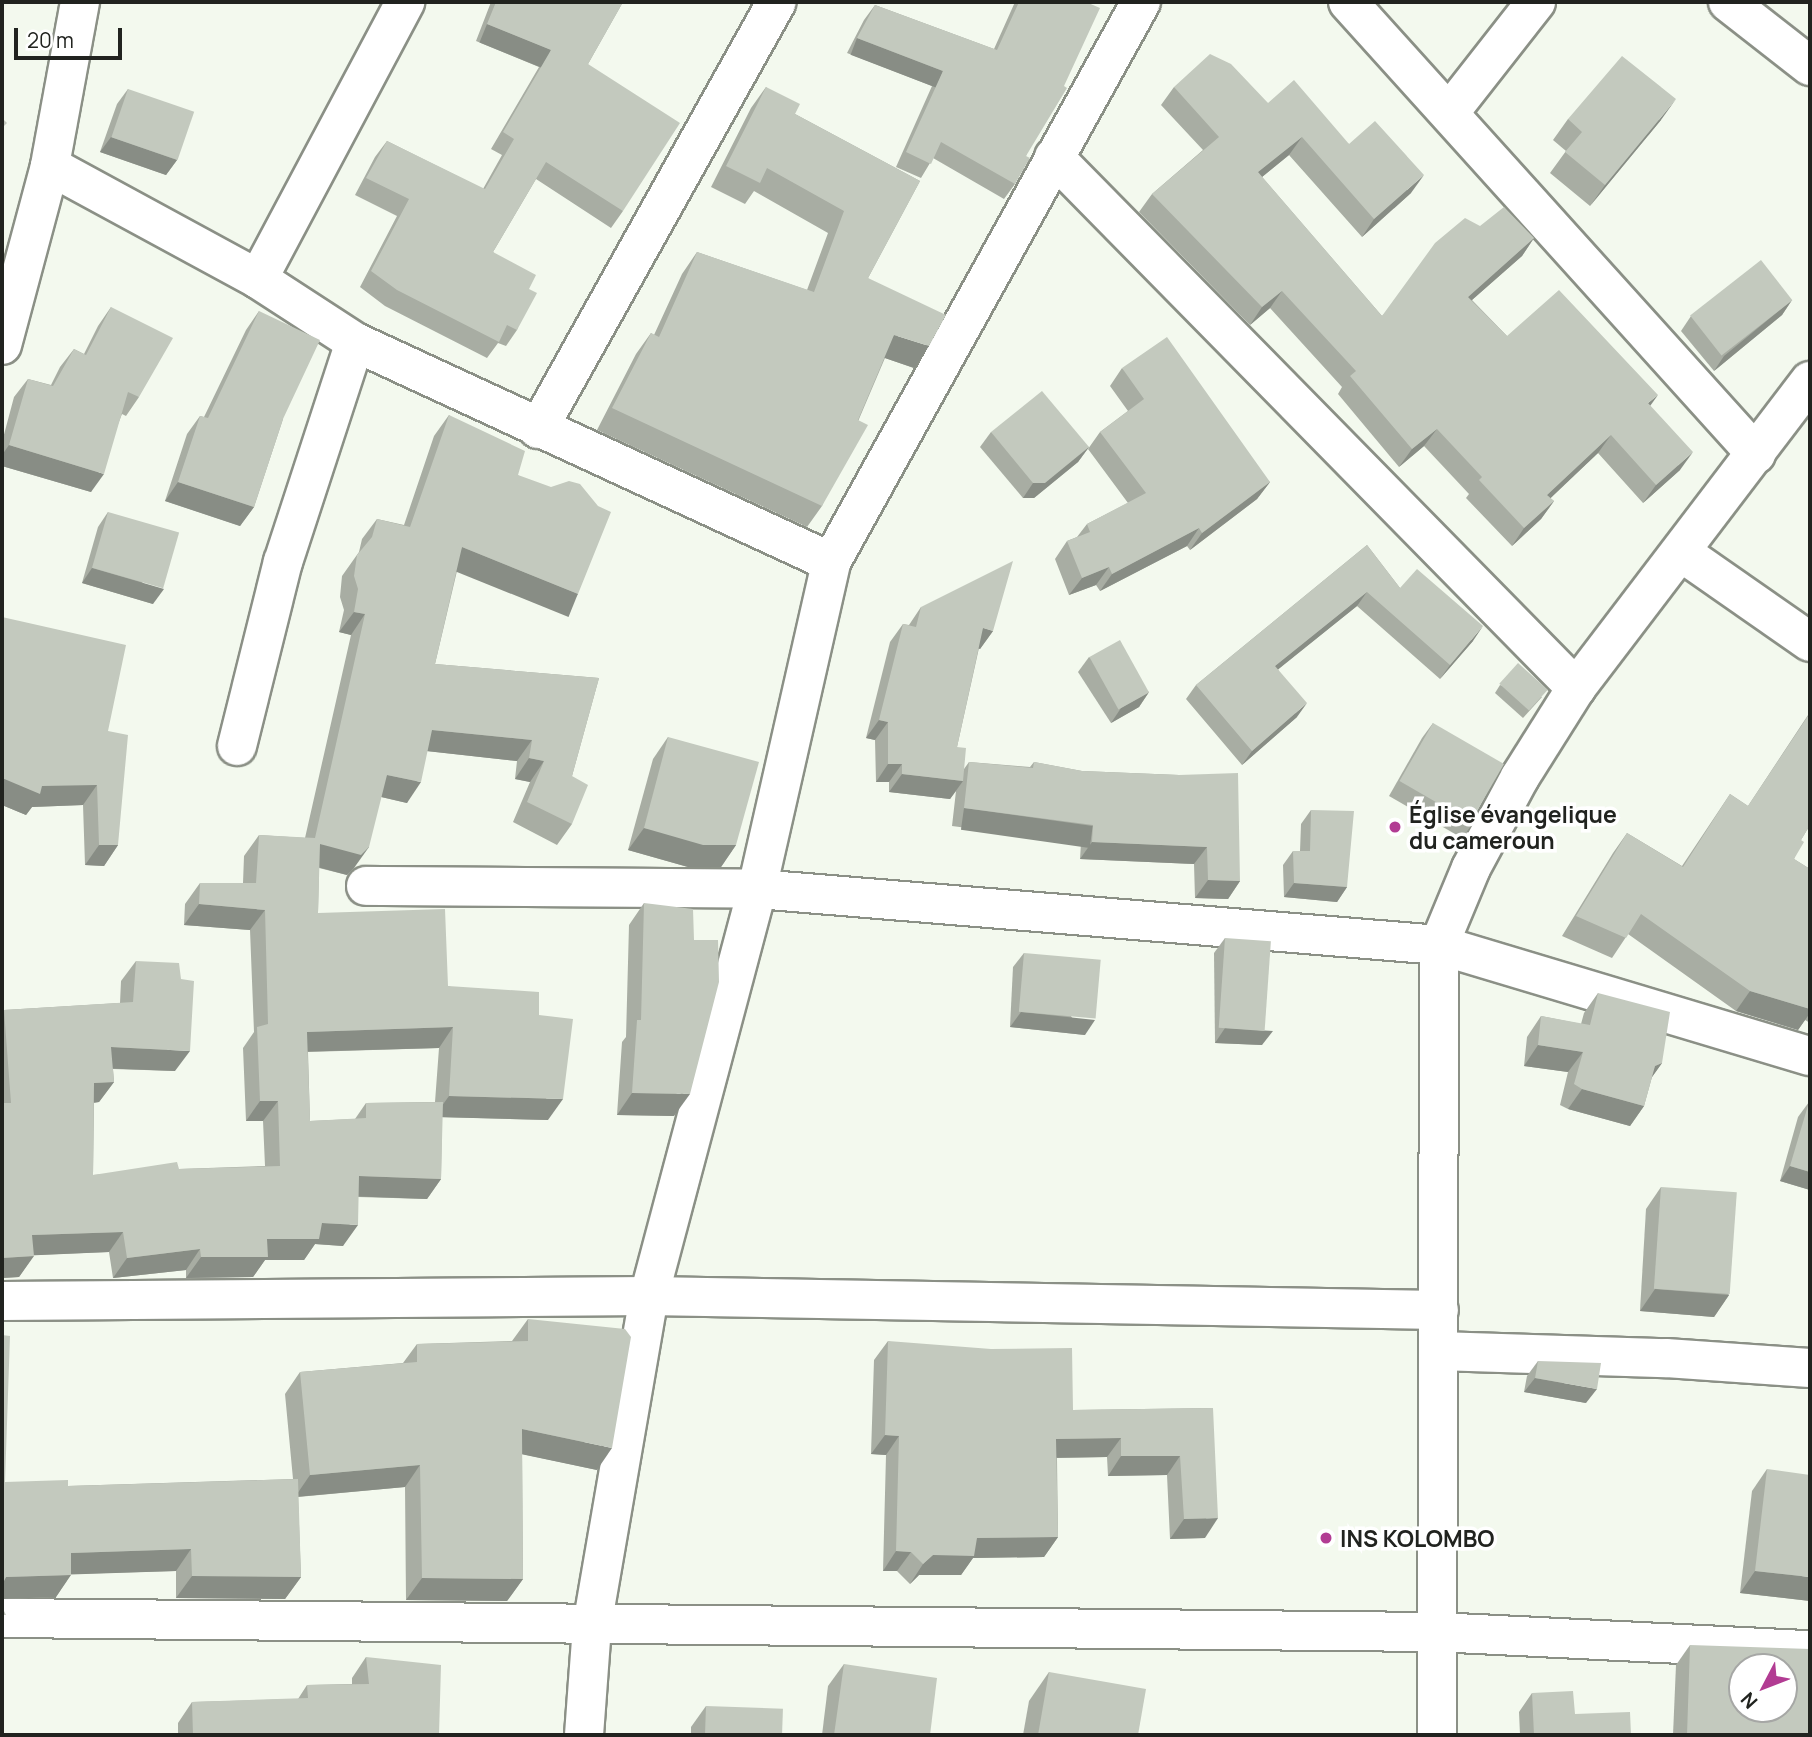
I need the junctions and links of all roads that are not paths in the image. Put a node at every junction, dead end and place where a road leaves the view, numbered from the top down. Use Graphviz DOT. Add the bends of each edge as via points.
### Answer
graph roads {
  1 [pos="80,2"];
  2 [pos="405,2"];
  3 [pos="777,2"];
  4 [pos="1141,2"];
  5 [pos="1348,2"];
  6 [pos="1536,2"];
  7 [pos="1728,2"];
  8 [pos="1810,66"];
  9 [pos="1449,113"];
  10 [pos="1054,157"];
  11 [pos="50,166"];
  12 [pos="258,279"];
  13 [pos="355,342"];
  14 [pos="2,345"];
  15 [pos="1810,381"];
  16 [pos="538,429"];
  17 [pos="1756,454"];
  18 [pos="1681,552"];
  19 [pos="831,562"];
  20 [pos="1810,642"];
  21 [pos="1576,688"];
  22 [pos="237,746"];
  23 [pos="366,886"];
  24 [pos="757,889"];
  25 [pos="1439,945"];
  26 [pos="1810,1056"];
  27 [pos="649,1296"];
  28 [pos="2,1301"];
  29 [pos="1438,1310"];
  30 [pos="1438,1352"];
  31 [pos="1810,1368"];
  32 [pos="2,1618"];
  33 [pos="592,1626"];
  34 [pos="1436,1632"];
  35 [pos="1810,1650"];
  36 [pos="584,1735"];
  37 [pos="1437,1735"];
  1 -- 11 [label="street"];
  2 -- 12 [label="street"];
  3 -- 16 [label="street"];
  4 -- 10 [label="street"];
  5 -- 9 [label="street"];
  6 -- 9 [label="street"];
  7 -- 8 [label="street"];
  9 -- 17 [label="street"];
  10 -- 19 [label="street"];
  10 -- 21 [label="street"];
  11 -- 12 [label="street"];
  11 -- 14 [label="street"];
  12 -- 13 [label="street"];
  13 -- 16 [label="street"];
  13 -- 22 [label="street" via="283,562"];
  15 -- 17 [label="street"];
  16 -- 19 [label="street"];
  17 -- 18 [label="street"];
  18 -- 20 [label="street"];
  18 -- 21 [label="street"];
  19 -- 24 [label="street"];
  21 -- 25 [label="street" via="1477,857"];
  23 -- 24 [label="street"];
  24 -- 25 [label="street"];
  24 -- 27 [label="street"];
  25 -- 26 [label="street"];
  25 -- 29 [label="street"];
  27 -- 28 [label="street"];
  27 -- 29 [label="street"];
  27 -- 33 [label="street"];
  29 -- 30 [label="street"];
  30 -- 31 [label="street" via="1666,1358"];
  30 -- 34 [label="street"];
  32 -- 33 [label="street"];
  33 -- 34 [label="street"];
  33 -- 36 [label="street"];
  34 -- 35 [label="street"];
  34 -- 37 [label="street"];
}
